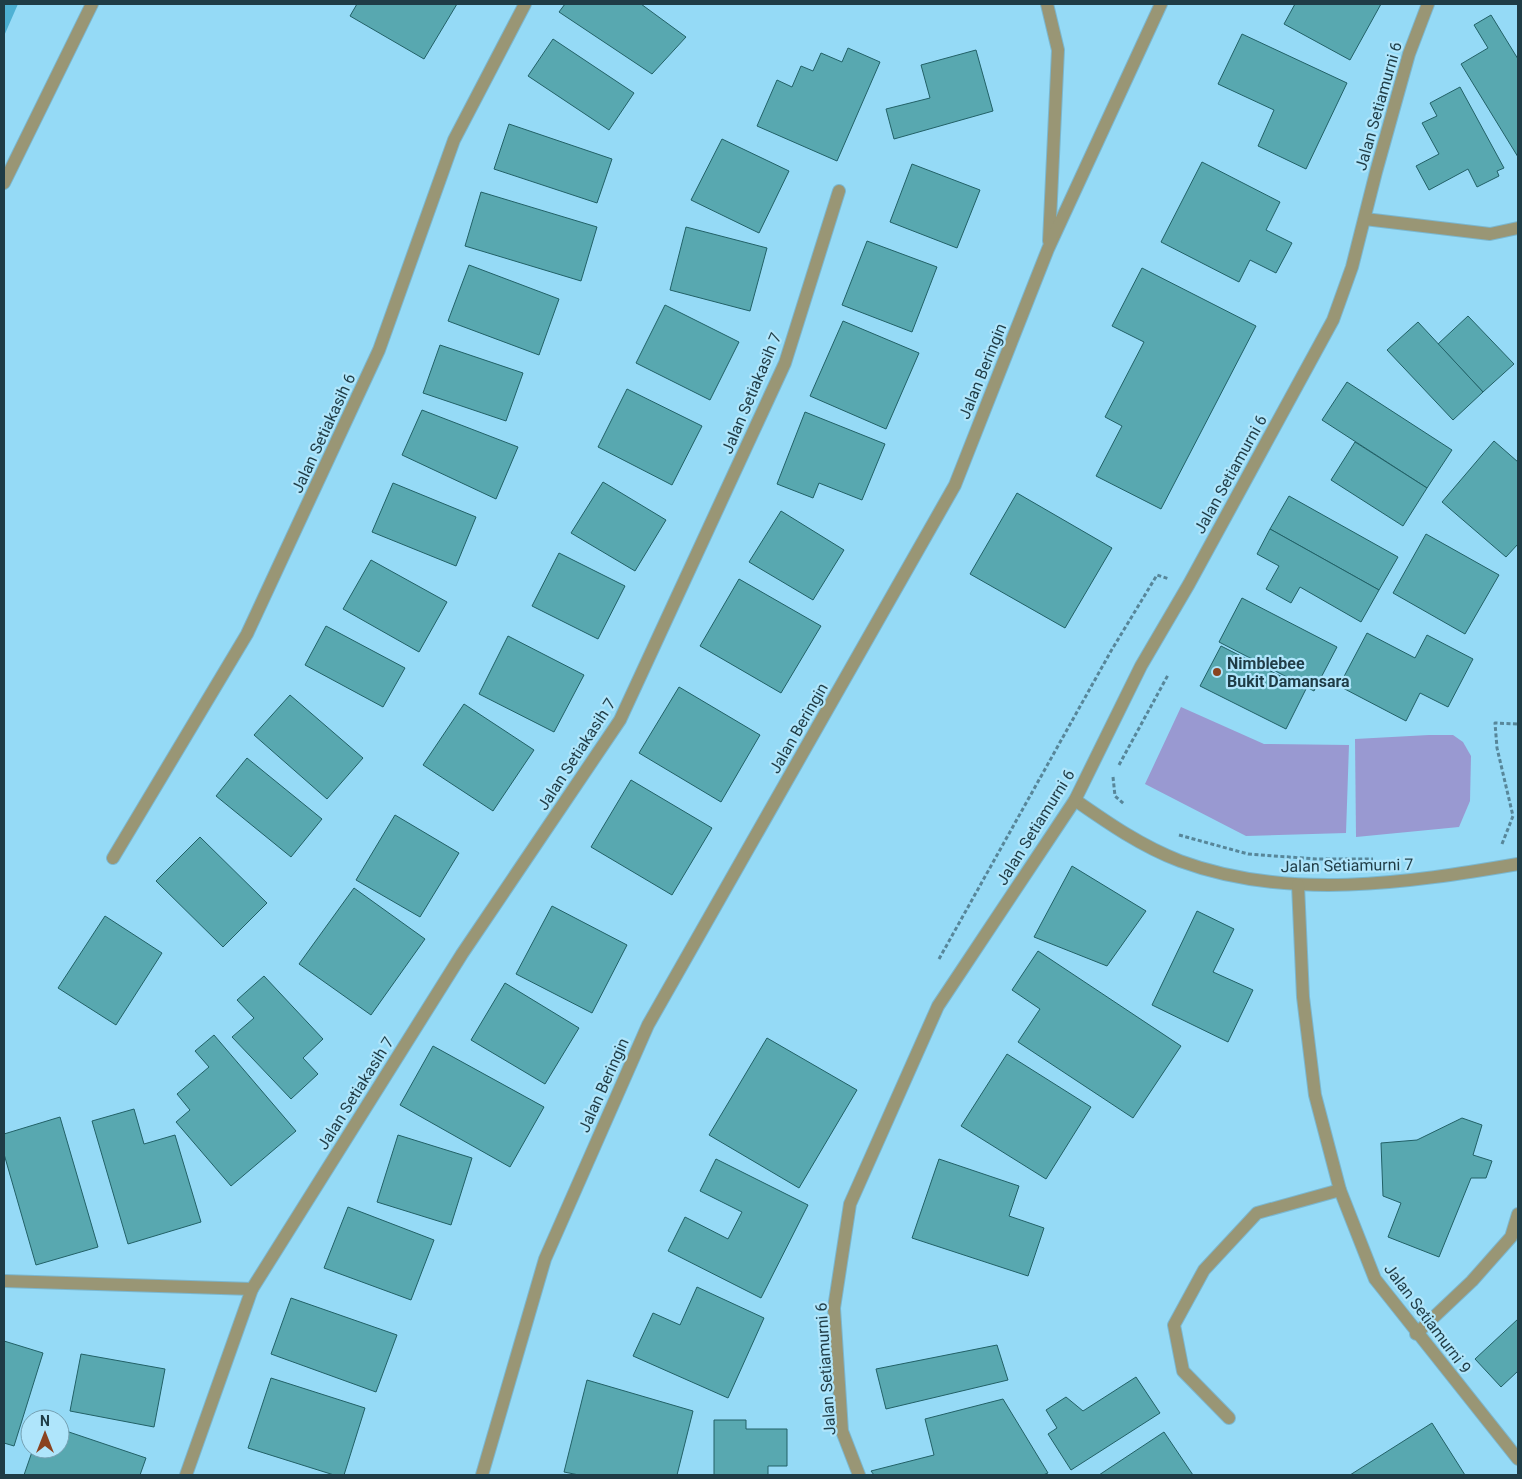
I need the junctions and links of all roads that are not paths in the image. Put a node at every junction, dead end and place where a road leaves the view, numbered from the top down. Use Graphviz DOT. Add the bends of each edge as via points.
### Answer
graph roads {
  1 [pos="92,4"];
  2 [pos="525,4"];
  3 [pos="1047,4"];
  4 [pos="1161,4"];
  5 [pos="1428,4"];
  6 [pos="4,183"];
  7 [pos="839,191"];
  8 [pos="1365,219"];
  9 [pos="1518,228"];
  10 [pos="1048,249"];
  11 [pos="1075,800"];
  12 [pos="113,858"];
  13 [pos="1518,864"];
  14 [pos="1298,885"];
  15 [pos="1340,1190"];
  16 [pos="1518,1214"];
  17 [pos="4,1281"];
  18 [pos="252,1289"];
  19 [pos="1416,1334"];
  20 [pos="1229,1418"];
  21 [pos="1518,1459"];
  22 [pos="186,1475"];
  23 [pos="482,1475"];
  24 [pos="858,1475"];
  1 -- 6 [label="street"];
  2 -- 12 [label="street, Jalan Setiakasih 6" via="454,140 379,350 247,634"];
  3 -- 10 [label="street" via="1058,50"];
  4 -- 10 [label="street, Jalan Beringin"];
  5 -- 8 [label="street, Jalan Setiamurni 6" via="1409,54"];
  7 -- 18 [label="street, Jalan Setiakasih 7" via="785,363 620,720 462,954"];
  8 -- 9 [label="street" via="1490,234"];
  8 -- 11 [label="street, Jalan Setiamurni 6" via="1333,320 1141,666"];
  10 -- 23 [label="street, Jalan Beringin" via="955,485 648,1025 545,1259"];
  11 -- 14 [label="street, Jalan Setiamurni 7" via="1124,835 1180,861 1238,878"];
  11 -- 24 [label="street, Jalan Setiamurni 6" via="938,1006 850,1204 834,1308 842,1431"];
  13 -- 14 [label="street, Jalan Setiamurni 7" via="1426,880"];
  14 -- 15 [label="street, Jalan Setiamurni 9" via="1304,997 1315,1095"];
  15 -- 19 [label="street, Jalan Setiamurni 9" via="1374,1279"];
  15 -- 20 [label="street" via="1257,1213 1204,1270 1174,1325 1184,1371"];
  16 -- 19 [label="street" via="1511,1237 1472,1281"];
  17 -- 18 [label="street"];
  18 -- 22 [label="street, Jalan Setiakasih 7"];
  19 -- 21 [label="street, Jalan Setiamurni 9"];
}
